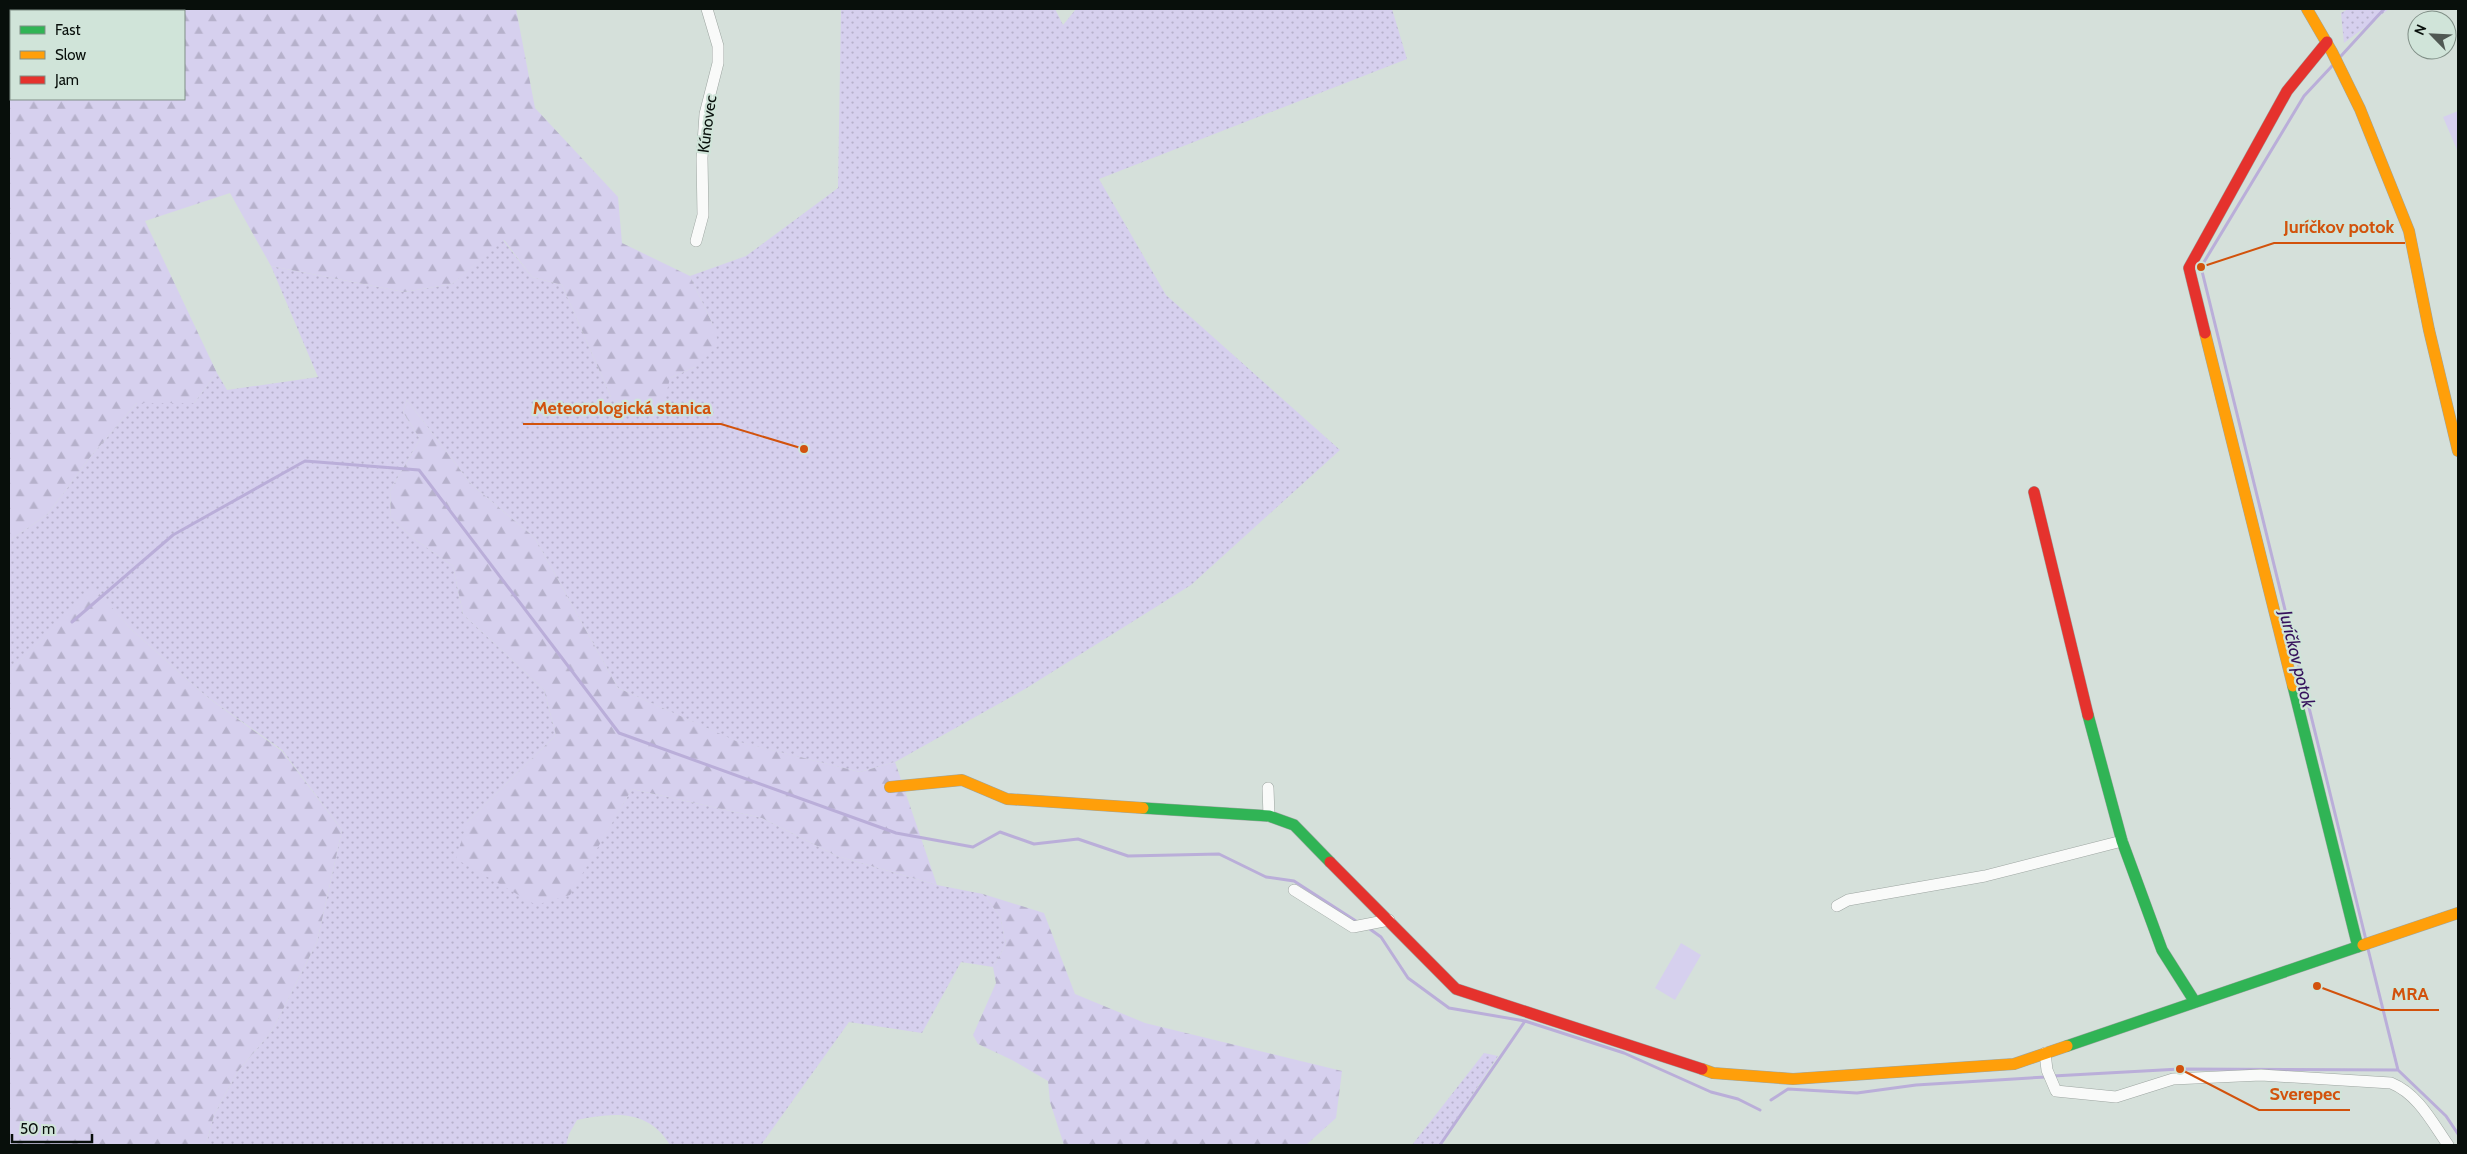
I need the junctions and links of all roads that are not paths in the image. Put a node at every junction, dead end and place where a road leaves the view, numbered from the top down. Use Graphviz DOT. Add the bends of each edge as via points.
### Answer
graph roads {
  1 [pos="707,9"];
  2 [pos="2307,9"];
  3 [pos="2330,47"];
  4 [pos="696,241"];
  5 [pos="2458,451"];
  6 [pos="2034,492"];
  7 [pos="890,786"];
  8 [pos="1268,788"];
  9 [pos="1269,816"];
  10 [pos="2122,840"];
  11 [pos="1294,890"];
  12 [pos="1837,906"];
  13 [pos="2458,913"];
  14 [pos="1389,920"];
  15 [pos="2365,945"];
  16 [pos="2194,1002"];
  17 [pos="2044,1053"];
  18 [pos="2448,1145"];
  1 -- 4 [label="street, Kúnovec" via="718,46 718,62 705,114 703,215"];
  2 -- 3 [label="street"];
  3 -- 5 [label="street" via="2409,231"];
  3 -- 15 [label="street" via="2287,91 2189,268"];
  6 -- 10 [label="street" via="2095,745"];
  7 -- 9 [label="street" via="962,780 1007,799"];
  8 -- 9 [label="street"];
  9 -- 14 [label="street" via="1294,825"];
  10 -- 12 [label="street" via="1985,876 1848,900"];
  10 -- 16 [label="street" via="2162,950"];
  11 -- 14 [label="street" via="1353,927"];
  13 -- 15 [label="street"];
  14 -- 17 [label="street" via="1456,989 1713,1073 1793,1079 2014,1064"];
  15 -- 16 [label="street"];
  16 -- 17 [label="street"];
  17 -- 18 [label="street" via="2056,1091 2116,1097 2173,1079 2261,1074 2392,1082 2419,1104"];
}
